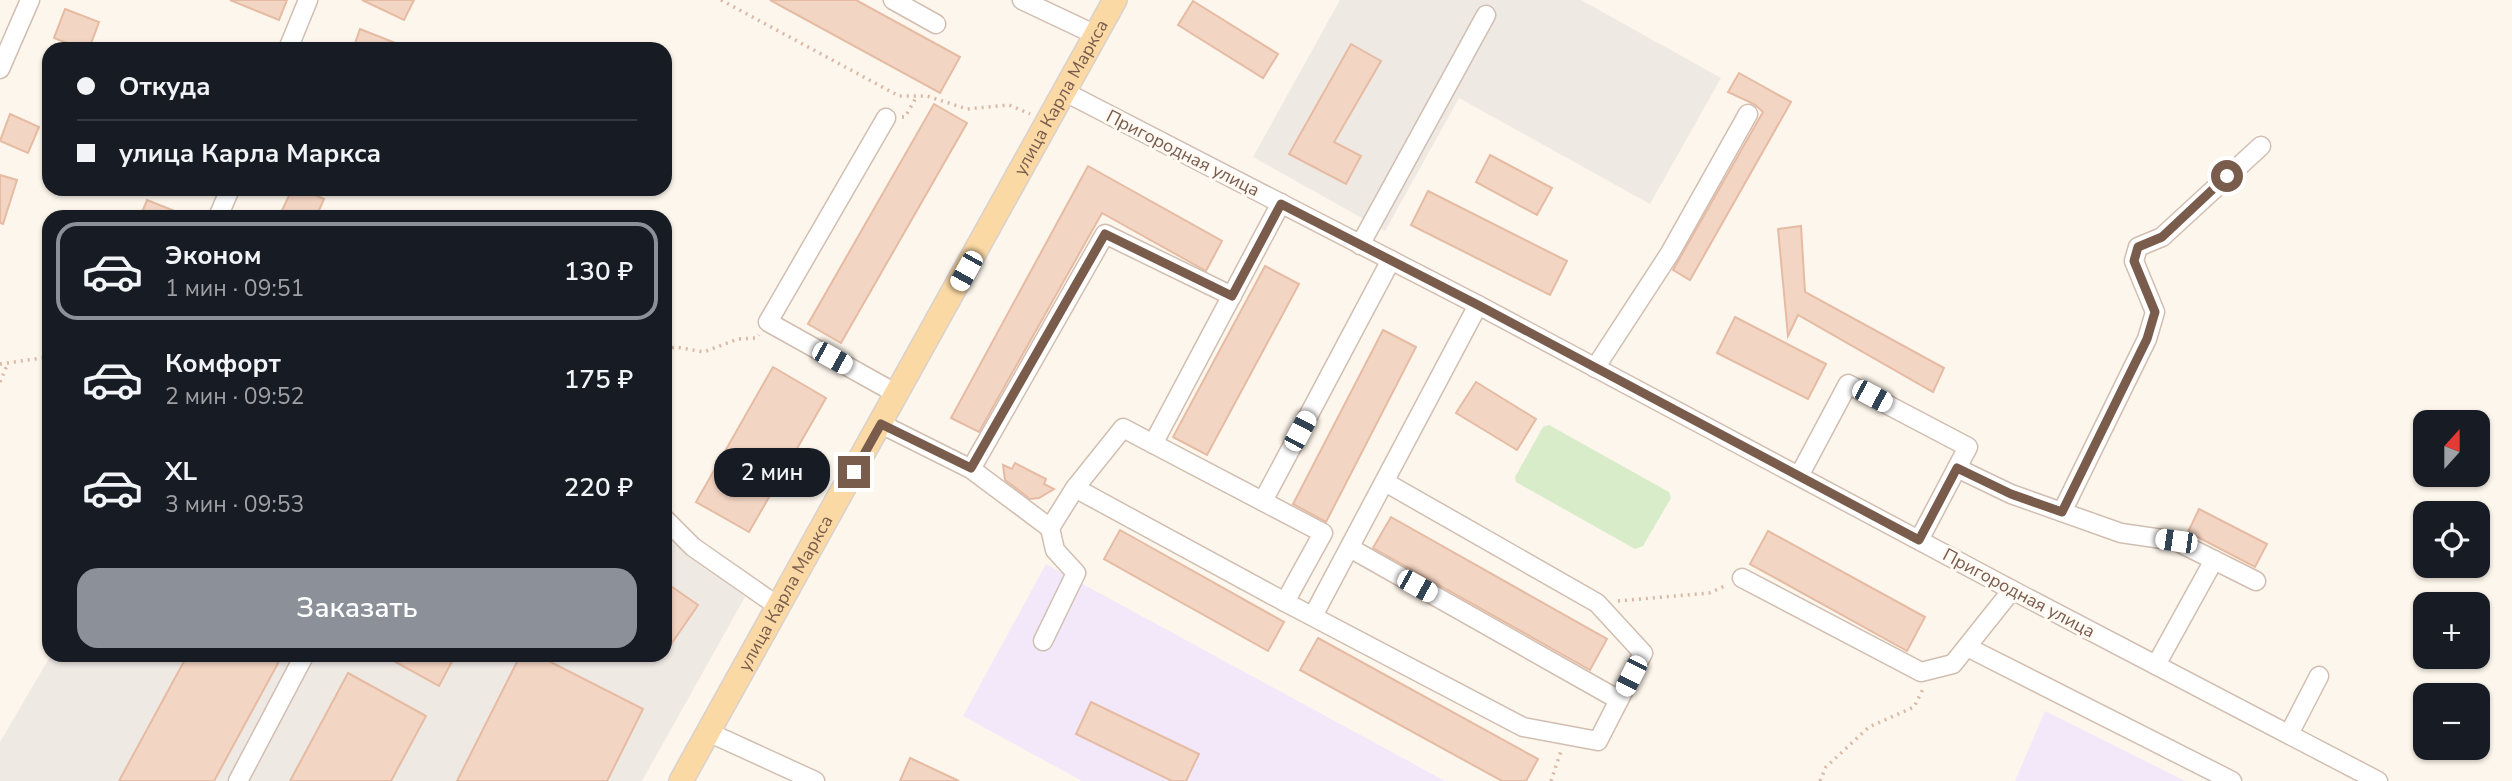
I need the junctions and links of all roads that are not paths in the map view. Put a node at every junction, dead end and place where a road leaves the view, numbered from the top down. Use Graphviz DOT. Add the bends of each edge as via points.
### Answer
graph roads {
  1 [pos="30,0"];
  2 [pos="308,0"];
  3 [pos="893,0"];
  4 [pos="1022,0"];
  5 [pos="1115,0"];
  6 [pos="1486,15"];
  7 [pos="936,24"];
  8 [pos="1096,34"];
  9 [pos="291,42"];
  10 [pos="0,69"];
  11 [pos="1065,92"];
  12 [pos="1748,114"];
  13 [pos="886,118"];
  14 [pos="2262,146"];
  15 [pos="1281,204"];
  16 [pos="1360,244"];
  17 [pos="1391,260"];
  18 [pos="1232,296"];
  19 [pos="1478,305"];
  20 [pos="1595,368"];
  21 [pos="897,394"];
  22 [pos="881,424"];
  23 [pos="1153,444"];
  24 [pos="971,468"];
  25 [pos="1957,468"];
  26 [pos="1799,476"];
  27 [pos="1385,482"];
  28 [pos="1075,488"];
  29 [pos="1263,502"];
  30 [pos="2062,512"];
  31 [pos="672,526"];
  32 [pos="1050,528"];
  33 [pos="1919,540"];
  34 [pos="1350,548"];
  35 [pos="2214,560"];
  36 [pos="1742,578"];
  37 [pos="2256,581"];
  38 [pos="2012,590"];
  39 [pos="1285,602"];
  40 [pos="779,607"];
  41 [pos="1313,616"];
  42 [pos="1043,641"];
  43 [pos="1966,647"];
  44 [pos="302,662"];
  45 [pos="2156,665"];
  46 [pos="2319,677"];
  47 [pos="1619,700"];
  48 [pos="708,732"];
  49 [pos="2289,734"];
  50 [pos="238,781"];
  51 [pos="681,781"];
  52 [pos="815,781"];
  53 [pos="2232,781"];
  54 [pos="2378,781"];
  1 -- 10 [label="street"];
  2 -- 9 [label="street"];
  3 -- 7 [label="street"];
  4 -- 8 [label="street"];
  5 -- 8 [label="main road, улица Карла Маркса"];
  6 -- 16 [label="street"];
  8 -- 11 [label="main road, улица Карла Маркса"];
  11 -- 15 [label="street, Пригородная улица"];
  11 -- 21 [label="main road, улица Карла Маркса"];
  12 -- 20 [label="street" via="1670,253"];
  13 -- 21 [label="street" via="768,322"];
  14 -- 30 [label="street" via="2162,237 2138,247 2134,261 2155,312 2147,339"];
  15 -- 16 [label="street, Пригородная улица"];
  15 -- 18 [label="street"];
  16 -- 17 [label="street, Пригородная улица"];
  17 -- 19 [label="street, Пригородная улица"];
  17 -- 29 [label="street"];
  18 -- 23 [label="street"];
  18 -- 24 [label="street" via="1105,234"];
  19 -- 20 [label="street, Пригородная улица"];
  19 -- 27 [label="street"];
  20 -- 26 [label="street, Пригородная улица"];
  21 -- 22 [label="main road, улица Карла Маркса"];
  22 -- 24 [label="street"];
  22 -- 40 [label="main road, улица Карла Маркса"];
  23 -- 28 [label="street" via="1123,428"];
  23 -- 29 [label="street"];
  24 -- 32 [label="street"];
  25 -- 26 [label="street" via="1968,447 1848,384"];
  25 -- 30 [label="street"];
  25 -- 33 [label="street"];
  26 -- 33 [label="street, Пригородная улица"];
  27 -- 34 [label="street"];
  27 -- 47 [label="street" via="1597,603 1643,653"];
  28 -- 32 [label="street"];
  28 -- 39 [label="street"];
  29 -- 39 [label="street" via="1323,533"];
  30 -- 35 [label="street" via="2121,533 2176,541"];
  31 -- 40 [label="street" via="694,547"];
  32 -- 42 [label="street" via="1055,550 1076,573"];
  33 -- 38 [label="street, Пригородная улица"];
  34 -- 41 [label="street"];
  34 -- 47 [label="street"];
  35 -- 37 [label="street"];
  35 -- 45 [label="street"];
  36 -- 43 [label="street" via="1921,673 1953,664"];
  38 -- 43 [label="street"];
  38 -- 45 [label="street, Пригородная улица"];
  39 -- 41 [label="street"];
  40 -- 48 [label="main road, улица Карла Маркса"];
  41 -- 47 [label="street" via="1523,727 1598,741"];
  43 -- 53 [label="street"];
  44 -- 50 [label="street"];
  45 -- 49 [label="street, Пригородная улица"];
  46 -- 49 [label="street"];
  48 -- 51 [label="main road, улица Карла Маркса"];
  48 -- 52 [label="street"];
  49 -- 54 [label="street, Пригородная улица"];
}
